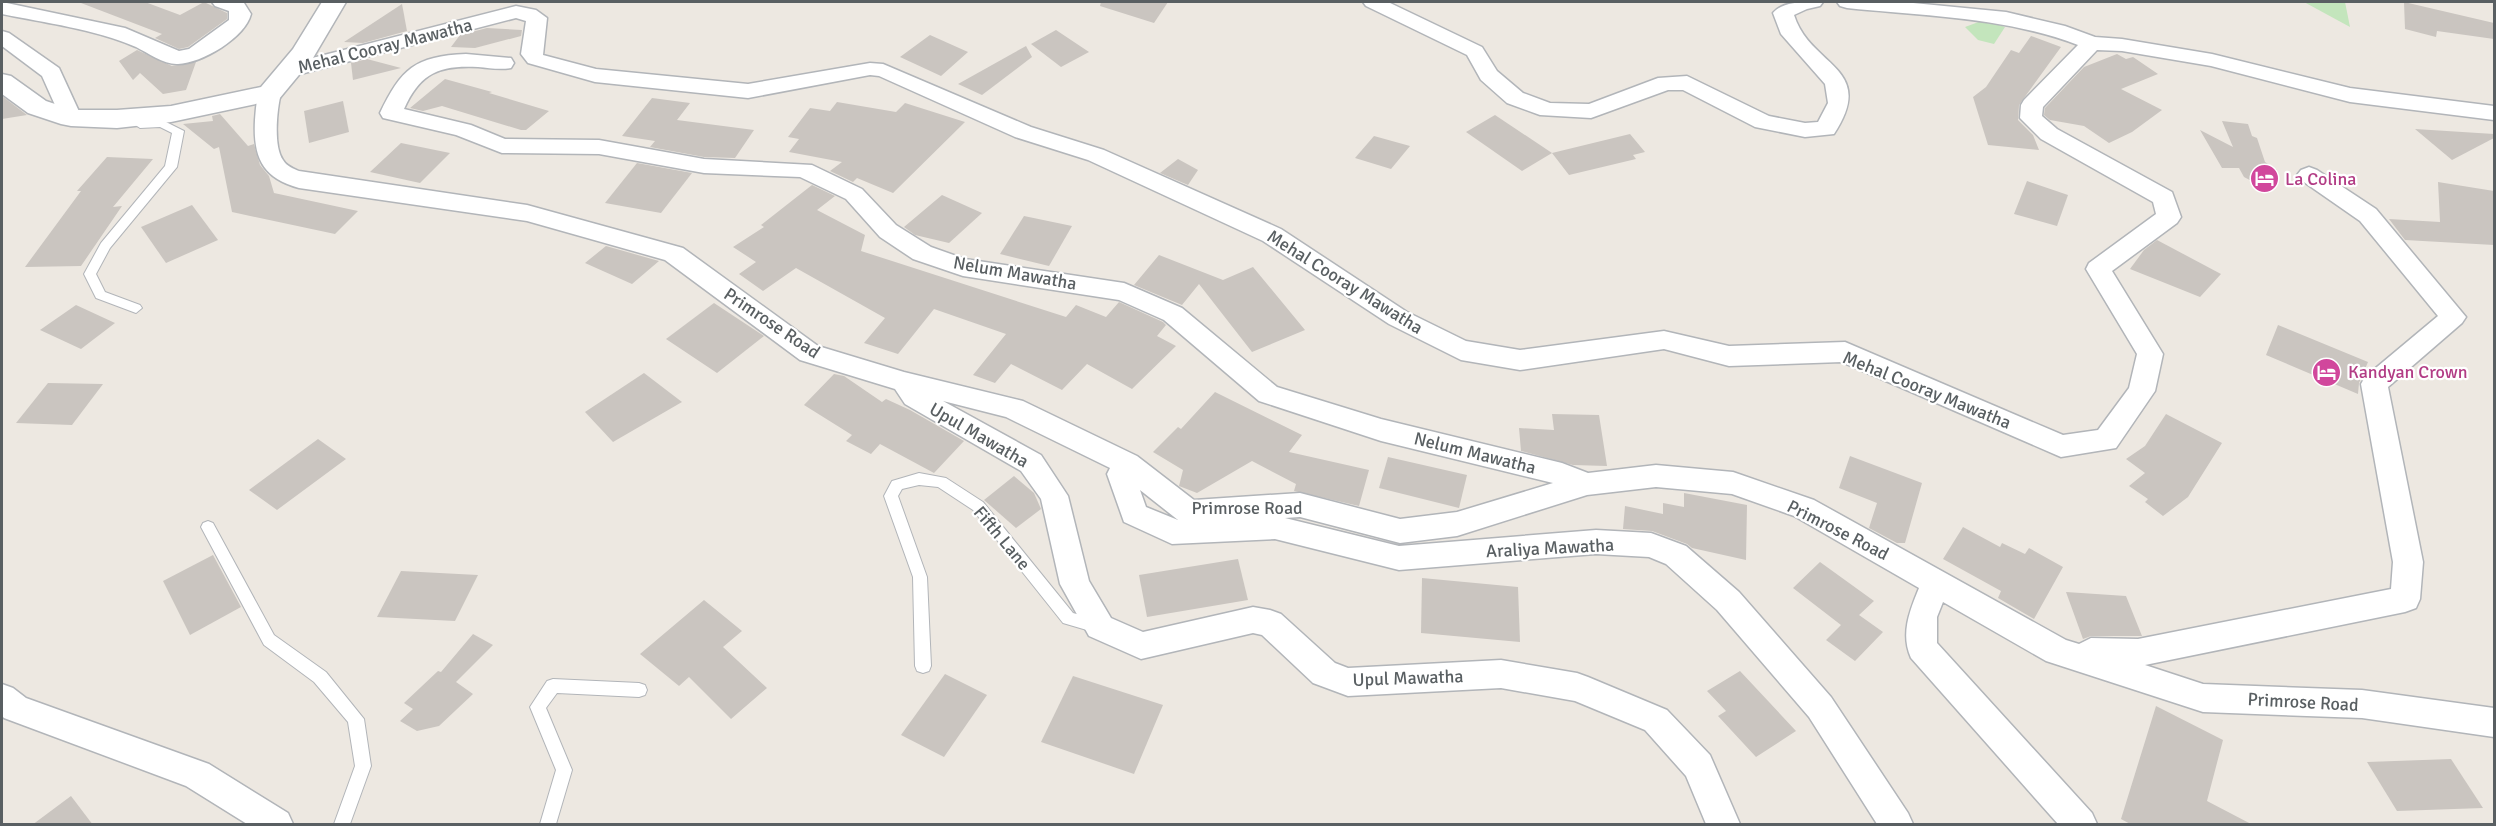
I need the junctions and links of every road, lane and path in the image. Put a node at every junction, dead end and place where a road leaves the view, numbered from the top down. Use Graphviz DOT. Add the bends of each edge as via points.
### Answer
graph roads {
  1 [pos="222,2"];
  2 [pos="334,2"];
  3 [pos="1373,2"];
  4 [pos="1813,2"];
  5 [pos="1847,2"];
  6 [pos="2,8"];
  7 [pos="2,37"];
  8 [pos="2092,44"];
  9 [pos="503,63"];
  10 [pos="289,71"];
  11 [pos="2,82"];
  12 [pos="270,93"];
  13 [pos="2494,113"];
  14 [pos="71,118"];
  15 [pos="2309,175"];
  16 [pos="136,308"];
  17 [pos="904,382"];
  18 [pos="1127,464"];
  19 [pos="1587,484"];
  20 [pos="208,527"];
  21 [pos="1936,582"];
  22 [pos="1100,627"];
  23 [pos="2057,651"];
  24 [pos="923,666"];
  25 [pos="639,690"];
  26 [pos="2,698"];
  27 [pos="2494,723"];
  28 [pos="276,825"];
  29 [pos="342,825"];
  30 [pos="548,825"];
  31 [pos="1723,825"];
  32 [pos="1896,825"];
  33 [pos="2080,825"];
  1 -- 6 [label="street" via="237,7 239,21 196,54 177,58 118,32"];
  2 -- 10 [label="street"];
  3 -- 4 [label="street" via="1475,51 1489,75 1515,98 1548,110 1591,111 1666,83 1687,83 1763,122 1805,130 1826,129 1839,104 1836,83 1788,30 1785,21 1783,13"];
  5 -- 8 [label="street" via="2006,18 2058,30"];
  7 -- 14 [label="street" via="51,73"];
  8 -- 10 [label="street, Mehal Cooray Mawatha" via="2032,105 2031,118 2049,134 2164,198 2169,217 2098,269 2150,354 2142,391 2106,440 2061,446 1845,352 1729,356 1664,340 1521,360 1461,350 1398,318 1272,235 1096,155 1023,132 883,70 748,91 595,75 535,59 532,54 537,18 516,12"];
  8 -- 13 [label="street" via="2212,60 2350,95"];
  9 -- 19 [label="street, Nelum Mawatha" via="458,59 430,65 408,81 391,113 463,130 502,146 599,147 704,166 804,170 854,194 888,231 922,253 963,267 1124,292 1173,314 1268,394 1381,430 1562,474"];
  10 -- 12 [label="street"];
  11 -- 14 [label="street" via="37,107"];
  12 -- 14 [label="street" via="171,114"];
  12 -- 17 [label="street, Primrose Road" via="265,111 270,159 281,172 299,180 527,213 674,255 809,352"];
  14 -- 16 [label="lane" via="78,124 162,123 178,131 171,167 105,246 90,274 99,295"];
  15 -- 23 [label="street" via="2368,215 2453,317 2374,384 2408,562 2405,599 2138,653"];
  17 -- 18 [label="street, Primrose Road" via="1013,408"];
  17 -- 22 [label="street, Upul Mawatha" via="914,397 1031,463 1054,496 1074,584"];
  18 -- 19 [label="street, Primrose Road" via="1189,512 1300,505 1400,531 1457,524"];
  18 -- 32 [label="street, Araliya Mawatha" via="1121,474 1134,514 1172,532 1275,527 1399,558 1596,542 1652,545 1676,555 1728,601 1820,707"];
  19 -- 21 [label="street, Primrose Road" via="1656,476 1733,483 1804,508"];
  20 -- 29 [label="lane" via="269,640 320,677 356,719 363,766"];
  21 -- 23 [label="street, Primrose Road"];
  21 -- 33 [label="street" via="1922,617 1922,648"];
  22 -- 24 [label="lane, Fifth Lane" via="1068,618 978,506 941,482 919,479 897,485 891,496 920,577"];
  22 -- 31 [label="street, Upul Mawatha" via="1141,646 1253,620 1270,623 1324,673 1347,682 1501,674 1577,687 1656,720 1698,766"];
  23 -- 27 [label="street, Primrose Road" via="2203,698 2362,704"];
  25 -- 30 [label="lane" via="553,686 538,707 564,770"];
  26 -- 28 [label="street" via="15,708 197,775"];
}
